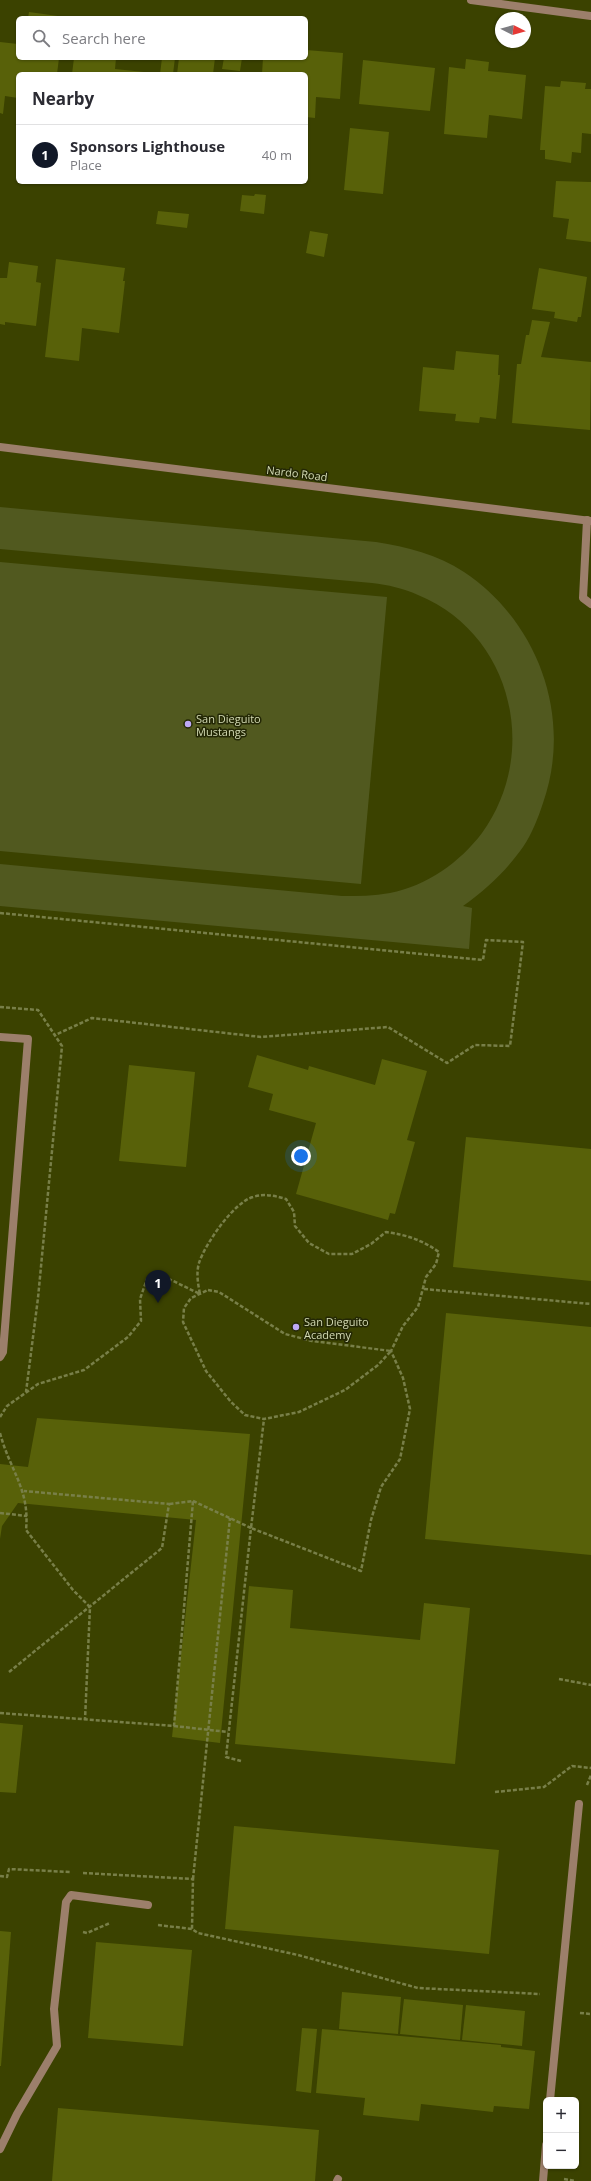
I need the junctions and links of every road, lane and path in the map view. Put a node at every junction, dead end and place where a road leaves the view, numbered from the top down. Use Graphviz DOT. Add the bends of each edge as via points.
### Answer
graph roads {
  1 [pos="471,0"];
  2 [pos="591,16"];
  3 [pos="0,447"];
  4 [pos="589,521"];
  5 [pos="591,604"];
  6 [pos="0,913"];
  7 [pos="0,1007"];
  8 [pos="55,1035"];
  9 [pos="0,1037"];
  10 [pos="424,1289"];
  11 [pos="200,1294"];
  12 [pos="591,1304"];
  13 [pos="391,1351"];
  14 [pos="0,1357"];
  15 [pos="26,1392"];
  16 [pos="0,1417"];
  17 [pos="264,1419"];
  18 [pos="0,1433"];
  19 [pos="2,1446"];
  20 [pos="24,1491"];
  21 [pos="193,1501"];
  22 [pos="170,1504"];
  23 [pos="0,1513"];
  24 [pos="28,1516"];
  25 [pos="230,1518"];
  26 [pos="251,1528"];
  27 [pos="90,1607"];
  28 [pos="9,1672"];
  29 [pos="558,1679"];
  30 [pos="591,1685"];
  31 [pos="0,1713"];
  32 [pos="85,1720"];
  33 [pos="174,1726"];
  34 [pos="208,1730"];
  35 [pos="228,1732"];
  36 [pos="241,1761"];
  37 [pos="591,1768"];
  38 [pos="495,1792"];
  39 [pos="579,1804"];
  40 [pos="193,1880"];
  41 [pos="148,1905"];
  42 [pos="192,1929"];
  43 [pos="561,1994"];
  44 [pos="550,2097"];
  45 [pos="0,2149"];
  46 [pos="544,2169"];
  47 [pos="543,2181"];
  1 -- 2 [label="street"];
  3 -- 4 [label="street, Nardo Road"];
  4 -- 5 [label="street" via="583,598"];
  6 -- 8 [label="path" via="483,960 486,940 524,942 510,1046 475,1044 447,1064 388,1027 261,1037 92,1018"];
  7 -- 8 [label="path" via="38,1010"];
  8 -- 15 [label="path" via="62,1046 38,1298"];
  9 -- 14 [label="street" via="28,1040"];
  10 -- 11 [label="path" via="426,1277 436,1264 439,1252 427,1243 409,1236 386,1232 352,1254 329,1254 309,1243 295,1226 294,1212 286,1199 268,1195 252,1197 227,1216 213,1236 199,1264"];
  10 -- 12 [label="path"];
  10 -- 13 [label="path" via="418,1307 403,1326"];
  11 -- 13 [label="path" via="208,1290 219,1292 285,1334 312,1342"];
  11 -- 15 [label="path" via="163,1276 146,1279 140,1299 141,1321 128,1337 84,1370 38,1384"];
  11 -- 17 [label="path" via="191,1298 184,1308 183,1322 206,1371 245,1415"];
  13 -- 17 [label="path" via="378,1365 345,1390 299,1412"];
  13 -- 26 [label="path" via="404,1378 410,1409 400,1459 381,1487 371,1520 361,1571"];
  15 -- 16 [label="path" via="7,1406"];
  17 -- 26 [label="path"];
  18 -- 19 [label="path"];
  19 -- 20 [label="path"];
  20 -- 22 [label="path"];
  20 -- 24 [label="path"];
  21 -- 22 [label="path"];
  21 -- 25 [label="path"];
  21 -- 33 [label="path"];
  22 -- 27 [label="path" via="162,1548"];
  23 -- 24 [label="path"];
  24 -- 27 [label="path" via="26,1530 73,1590"];
  25 -- 26 [label="path"];
  25 -- 34 [label="path"];
  26 -- 35 [label="path"];
  27 -- 28 [label="path"];
  27 -- 32 [label="path"];
  29 -- 30 [label="path"];
  31 -- 32 [label="path"];
  32 -- 33 [label="path"];
  33 -- 34 [label="path"];
  34 -- 35 [label="path"];
  34 -- 40 [label="path"];
  35 -- 36 [label="path" via="226,1757"];
  37 -- 38 [label="path" via="572,1766 544,1788"];
  39 -- 43 [label="street"];
  41 -- 45 [label="street" via="71,1895 66,1902 54,2009 57,2046 17,2114"];
  42 -- 43 [label="path" via="198,1933 298,1955 418,1988"];
  43 -- 44 [label="street"];
  46 -- 47 [label="street"];
}
